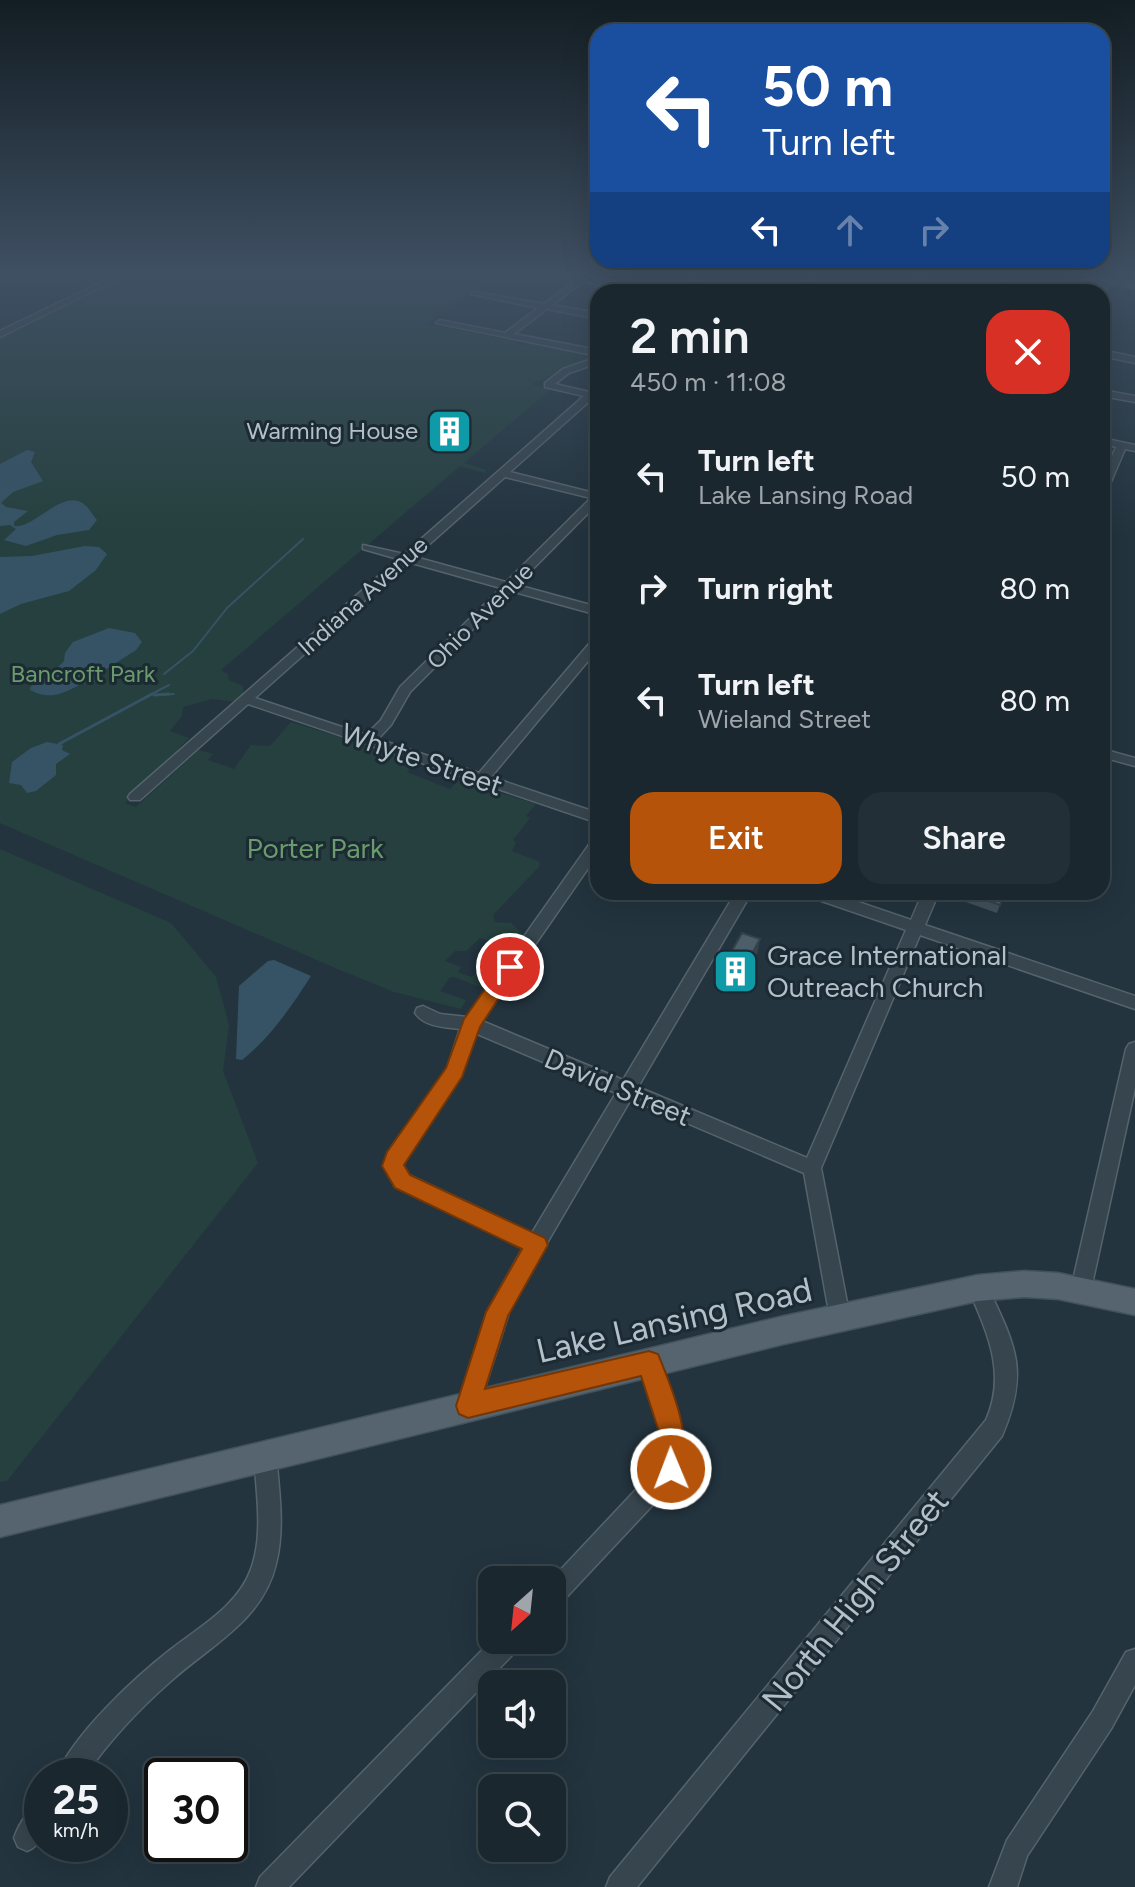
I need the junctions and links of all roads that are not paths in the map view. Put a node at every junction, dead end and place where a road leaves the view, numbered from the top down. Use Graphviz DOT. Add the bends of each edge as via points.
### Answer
graph roads {
  1 [pos="590,363"];
  2 [pos="1110,394"];
  3 [pos="590,395"];
  4 [pos="590,399"];
  5 [pos="1135,399"];
  6 [pos="1110,443"];
  7 [pos="1122,445"];
  8 [pos="1135,448"];
  9 [pos="502,473"];
  10 [pos="1110,473"];
  11 [pos="590,495"];
  12 [pos="590,505"];
  13 [pos="367,547"];
  14 [pos="406,557"];
  15 [pos="510,586"];
  16 [pos="590,609"];
  17 [pos="590,650"];
  18 [pos="246,699"];
  19 [pos="368,741"];
  20 [pos="1110,755"];
  21 [pos="1135,762"];
  22 [pos="481,779"];
  23 [pos="135,797"];
  24 [pos="590,815"];
  25 [pos="590,854"];
  26 [pos="739,900"];
  27 [pos="835,900"];
  28 [pos="927,900"];
  29 [pos="915,928"];
  30 [pos="1135,1003"];
  31 [pos="423,1013"];
  32 [pos="471,1024"];
  33 [pos="1135,1049"];
  34 [pos="628,1091"];
  35 [pos="812,1168"];
  36 [pos="537,1245"];
  37 [pos="978,1288"];
  38 [pos="1081,1289"];
  39 [pos="1135,1302"];
  40 [pos="840,1318"];
  41 [pos="649,1362"];
  42 [pos="468,1406"];
  43 [pos="265,1454"];
  44 [pos="0,1521"];
  45 [pos="566,1581"];
  46 [pos="495,1654"];
  47 [pos="1135,1661"];
  48 [pos="83,1758"];
  49 [pos="270,1887"];
  50 [pos="620,1887"];
  51 [pos="1003,1887"];
  1 -- 3 [label="street" via="548,385"];
  2 -- 5 [label="street"];
  4 -- 9 [label="street, Indiana Avenue"];
  6 -- 7 [label="street"];
  7 -- 8 [label="street"];
  7 -- 10 [label="street"];
  9 -- 11 [label="street"];
  9 -- 14 [label="street, Indiana Avenue"];
  12 -- 15 [label="street, Ohio Avenue"];
  13 -- 14 [label="street"];
  14 -- 15 [label="street"];
  14 -- 18 [label="street, Indiana Avenue"];
  15 -- 16 [label="street"];
  15 -- 19 [label="street, Ohio Avenue" via="405,690"];
  17 -- 22 [label="street"];
  18 -- 19 [label="street, Whyte Street"];
  18 -- 23 [label="street, Indiana Avenue"];
  19 -- 22 [label="street, Whyte Street"];
  20 -- 21 [label="street"];
  22 -- 24 [label="street, Whyte Street"];
  25 -- 32 [label="street"];
  26 -- 34 [label="street"];
  27 -- 29 [label="street"];
  28 -- 29 [label="street"];
  29 -- 30 [label="street"];
  29 -- 35 [label="street"];
  31 -- 32 [label="street, David Street"];
  32 -- 34 [label="street, David Street"];
  32 -- 36 [label="street" via="455,1071 395,1158 396,1175"];
  33 -- 38 [label="street"];
  34 -- 35 [label="street, David Street"];
  34 -- 36 [label="street"];
  35 -- 40 [label="street"];
  36 -- 42 [label="street" via="497,1312"];
  37 -- 38 [label="main road, Lake Lansing Road" via="1024,1284"];
  37 -- 40 [label="main road, Lake Lansing Road"];
  37 -- 50 [label="street, North High Street" via="1008,1365 1007,1396 994,1428"];
  38 -- 39 [label="main road, Lake Lansing Road"];
  40 -- 41 [label="main road, Lake Lansing Road"];
  41 -- 42 [label="main road, Lake Lansing Road"];
  41 -- 45 [label="street" via="674,1441 671,1469"];
  42 -- 43 [label="main road, Lake Lansing Road"];
  43 -- 44 [label="main road, Lake Lansing Road"];
  43 -- 48 [label="street" via="265,1553 252,1594 112,1720"];
  46 -- 49 [label="street"];
  47 -- 51 [label="street" via="1016,1849"];
}
